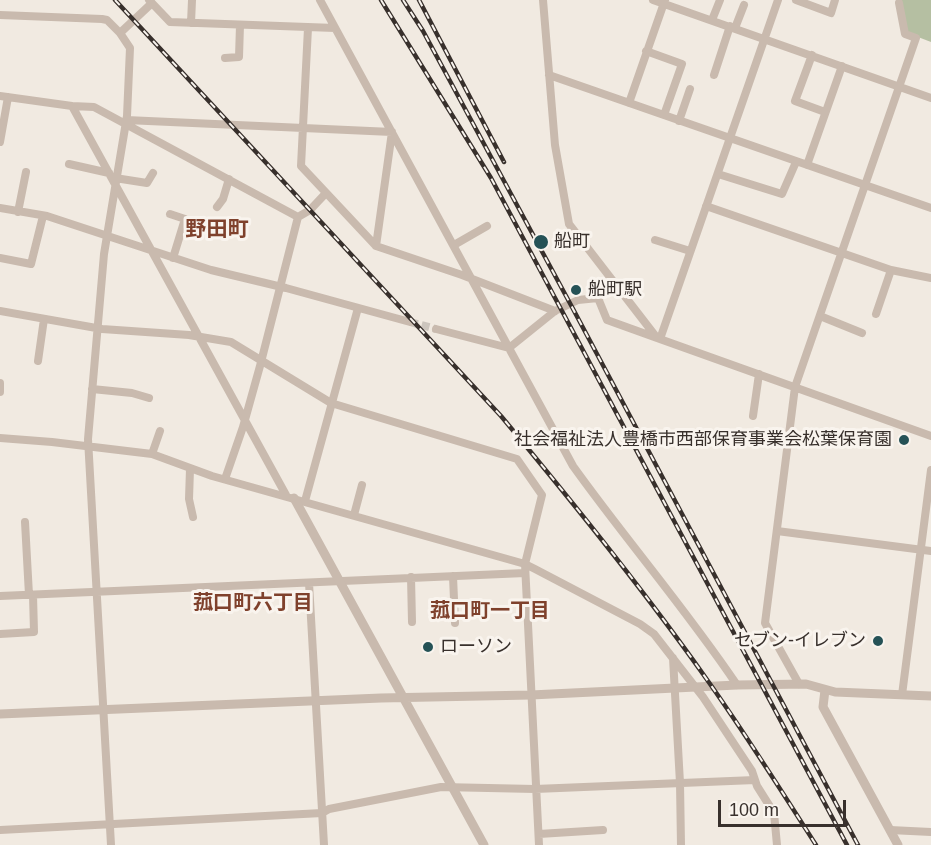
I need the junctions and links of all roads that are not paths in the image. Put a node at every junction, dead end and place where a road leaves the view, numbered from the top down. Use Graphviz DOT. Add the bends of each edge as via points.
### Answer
graph roads {
  1 [pos="192,0"];
  2 [pos="320,0"];
  3 [pos="543,0"];
  4 [pos="653,0"];
  5 [pos="720,0"];
  6 [pos="778,0"];
  7 [pos="796,0"];
  8 [pos="835,0"];
  9 [pos="664,1"];
  10 [pos="150,2"];
  11 [pos="899,3"];
  12 [pos="744,5"];
  13 [pos="0,15"];
  14 [pos="712,20"];
  15 [pos="190,23"];
  16 [pos="240,25"];
  17 [pos="732,27"];
  18 [pos="308,28"];
  19 [pos="335,28"];
  20 [pos="120,33"];
  21 [pos="764,38"];
  22 [pos="646,51"];
  23 [pos="812,56"];
  24 [pos="225,58"];
  25 [pos="842,66"];
  26 [pos="549,75"];
  27 [pos="714,75"];
  28 [pos="900,86"];
  29 [pos="690,89"];
  30 [pos="4,97"];
  31 [pos="931,98"];
  32 [pos="629,103"];
  33 [pos="72,106"];
  34 [pos="825,112"];
  35 [pos="664,115"];
  36 [pos="679,120"];
  37 [pos="126,121"];
  38 [pos="303,128"];
  39 [pos="392,132"];
  40 [pos="730,139"];
  41 [pos="0,142"];
  42 [pos="796,162"];
  43 [pos="69,164"];
  44 [pos="807,165"];
  45 [pos="26,172"];
  46 [pos="153,173"];
  47 [pos="718,174"];
  48 [pos="113,178"];
  49 [pos="229,179"];
  50 [pos="866,185"];
  51 [pos="326,193"];
  52 [pos="706,206"];
  53 [pos="218,207"];
  54 [pos="931,207"];
  55 [pos="0,208"];
  56 [pos="18,212"];
  57 [pos="170,214"];
  58 [pos="44,216"];
  59 [pos="298,217"];
  60 [pos="487,226"];
  61 [pos="106,236"];
  62 [pos="655,240"];
  63 [pos="454,245"];
  64 [pos="376,246"];
  65 [pos="690,251"];
  66 [pos="152,252"];
  67 [pos="841,254"];
  68 [pos="0,258"];
  69 [pos="173,258"];
  70 [pos="891,270"];
  71 [pos="471,278"];
  72 [pos="931,278"];
  73 [pos="616,285"];
  74 [pos="281,287"];
  75 [pos="598,298"];
  76 [pos="358,308"];
  77 [pos="0,311"];
  78 [pos="555,311"];
  79 [pos="876,314"];
  80 [pos="820,316"];
  81 [pos="44,319"];
  82 [pos="410,322"];
  83 [pos="97,328"];
  84 [pos="436,329"];
  85 [pos="862,333"];
  86 [pos="198,336"];
  87 [pos="658,338"];
  88 [pos="509,348"];
  89 [pos="262,360"];
  90 [pos="38,361"];
  91 [pos="759,374"];
  92 [pos="0,383"];
  93 [pos="795,387"];
  94 [pos="92,389"];
  95 [pos="0,392"];
  96 [pos="149,398"];
  97 [pos="332,403"];
  98 [pos="753,417"];
  99 [pos="245,421"];
  100 [pos="160,431"];
  101 [pos="931,436"];
  102 [pos="0,438"];
  103 [pos="88,446"];
  104 [pos="152,454"];
  105 [pos="190,469"];
  106 [pos="931,470"];
  107 [pos="225,479"];
  108 [pos="362,484"];
  109 [pos="290,497"];
  110 [pos="305,501"];
  111 [pos="354,515"];
  112 [pos="192,516"];
  113 [pos="24,522"];
  114 [pos="777,531"];
  115 [pos="921,550"];
  116 [pos="931,551"];
  117 [pos="525,568"];
  118 [pos="453,576"];
  119 [pos="411,577"];
  120 [pos="339,580"];
  121 [pos="309,583"];
  122 [pos="97,592"];
  123 [pos="31,595"];
  124 [pos="0,596"];
  125 [pos="412,622"];
  126 [pos="455,623"];
  127 [pos="0,634"];
  128 [pos="673,658"];
  129 [pos="799,684"];
  130 [pos="737,685"];
  131 [pos="695,687"];
  132 [pos="674,688"];
  133 [pos="825,690"];
  134 [pos="531,695"];
  135 [pos="902,695"];
  136 [pos="931,696"];
  137 [pos="402,697"];
  138 [pos="316,700"];
  139 [pos="102,710"];
  140 [pos="0,714"];
  141 [pos="755,780"];
  142 [pos="680,783"];
  143 [pos="452,787"];
  144 [pos="535,789"];
  145 [pos="322,813"];
  146 [pos="110,824"];
  147 [pos="0,830"];
  148 [pos="603,830"];
  149 [pos="890,830"];
  150 [pos="931,832"];
  151 [pos="539,834"];
  152 [pos="111,845"];
  153 [pos="324,845"];
  154 [pos="484,845"];
  155 [pos="539,845"];
  156 [pos="681,845"];
  157 [pos="777,845"];
  158 [pos="898,845"];
  1 -- 15 [label="street"];
  2 -- 19 [label="street"];
  3 -- 26 [label="street"];
  4 -- 9 [label="street"];
  5 -- 14 [label="street"];
  6 -- 21 [label="street"];
  7 -- 8 [label="street" via="831,13"];
  9 -- 14 [label="street"];
  9 -- 22 [label="street"];
  10 -- 15 [label="street" via="170,22"];
  10 -- 20 [label="street"];
  11 -- 28 [label="street" via="904,34 916,38"];
  12 -- 17 [label="street"];
  13 -- 20 [label="street" via="102,19"];
  14 -- 17 [label="street"];
  15 -- 16 [label="street"];
  16 -- 18 [label="street"];
  16 -- 24 [label="street" via="239,57"];
  17 -- 21 [label="street"];
  17 -- 27 [label="street"];
  18 -- 19 [label="street"];
  18 -- 38 [label="street"];
  19 -- 39 [label="street"];
  20 -- 37 [label="street" via="130,48"];
  21 -- 23 [label="street"];
  21 -- 40 [label="street"];
  22 -- 32 [label="street"];
  22 -- 35 [label="street" via="682,64"];
  23 -- 25 [label="street"];
  23 -- 34 [label="street" via="795,101"];
  25 -- 28 [label="street"];
  25 -- 34 [label="street"];
  26 -- 32 [label="street"];
  26 -- 73 [label="street" via="555,145 569,224"];
  28 -- 31 [label="street"];
  28 -- 50 [label="street"];
  29 -- 36 [label="street"];
  30 -- 33 [label="street"];
  30 -- 41 [label="street"];
  32 -- 35 [label="street"];
  33 -- 37 [label="street" via="94,107"];
  33 -- 48 [label="street"];
  34 -- 44 [label="street"];
  35 -- 36 [label="street"];
  36 -- 40 [label="street"];
  37 -- 38 [label="street"];
  37 -- 48 [label="street"];
  37 -- 49 [label="street"];
  38 -- 39 [label="street"];
  38 -- 51 [label="street" via="301,166"];
  39 -- 63 [label="street"];
  39 -- 64 [label="street"];
  40 -- 42 [label="street"];
  40 -- 47 [label="street"];
  42 -- 44 [label="street"];
  42 -- 47 [label="street" via="782,194"];
  43 -- 48 [label="street"];
  44 -- 50 [label="street"];
  45 -- 56 [label="street"];
  46 -- 48 [label="street" via="147,183"];
  47 -- 52 [label="street"];
  48 -- 61 [label="street"];
  48 -- 66 [label="street"];
  49 -- 53 [label="street"];
  49 -- 59 [label="street"];
  50 -- 54 [label="street"];
  50 -- 67 [label="street"];
  51 -- 59 [label="street"];
  51 -- 64 [label="street"];
  52 -- 65 [label="street"];
  52 -- 67 [label="street"];
  55 -- 56 [label="street"];
  56 -- 58 [label="street"];
  57 -- 69 [label="street" via="185,219"];
  58 -- 61 [label="street"];
  58 -- 68 [label="street" via="31,264"];
  59 -- 74 [label="street"];
  60 -- 63 [label="street"];
  61 -- 66 [label="street"];
  61 -- 83 [label="street"];
  62 -- 65 [label="street"];
  63 -- 71 [label="street"];
  64 -- 71 [label="street"];
  65 -- 87 [label="street"];
  66 -- 69 [label="street"];
  66 -- 86 [label="street"];
  67 -- 70 [label="street"];
  67 -- 80 [label="street"];
  69 -- 74 [label="street"];
  70 -- 72 [label="street"];
  70 -- 79 [label="street"];
  71 -- 78 [label="street"];
  71 -- 88 [label="street"];
  73 -- 75 [label="street"];
  73 -- 87 [label="street"];
  74 -- 76 [label="street"];
  74 -- 89 [label="street"];
  75 -- 78 [label="street" via="578,300"];
  75 -- 87 [label="street" via="607,320"];
  76 -- 82 [label="street"];
  76 -- 97 [label="street"];
  77 -- 81 [label="street"];
  78 -- 88 [label="street"];
  80 -- 85 [label="street"];
  80 -- 93 [label="street"];
  81 -- 83 [label="street"];
  81 -- 90 [label="street"];
  83 -- 86 [label="street"];
  83 -- 94 [label="street"];
  84 -- 88 [label="street"];
  86 -- 89 [label="street" via="231,342"];
  86 -- 99 [label="street"];
  87 -- 91 [label="street"];
  88 -- 130 [label="street" via="573,466"];
  89 -- 97 [label="street"];
  89 -- 99 [label="street"];
  91 -- 93 [label="street"];
  91 -- 98 [label="street"];
  92 -- 95 [label="street"];
  93 -- 101 [label="street"];
  93 -- 114 [label="street"];
  94 -- 96 [label="street"];
  94 -- 103 [label="street"];
  97 -- 110 [label="street"];
  97 -- 117 [label="street" via="517,459 542,495"];
  99 -- 107 [label="street"];
  99 -- 109 [label="street"];
  100 -- 104 [label="street"];
  102 -- 103 [label="street"];
  103 -- 104 [label="street"];
  103 -- 122 [label="street"];
  104 -- 105 [label="street"];
  105 -- 107 [label="street"];
  105 -- 112 [label="street"];
  106 -- 115 [label="street"];
  107 -- 109 [label="street"];
  108 -- 111 [label="street"];
  109 -- 110 [label="street"];
  109 -- 120 [label="street"];
  110 -- 111 [label="street"];
  111 -- 117 [label="street"];
  113 -- 123 [label="street"];
  114 -- 115 [label="street"];
  114 -- 129 [label="street" via="765,623"];
  115 -- 116 [label="street"];
  115 -- 135 [label="street"];
  117 -- 118 [label="street"];
  117 -- 128 [label="street" via="640,624 654,634"];
  117 -- 134 [label="street"];
  118 -- 119 [label="street"];
  118 -- 126 [label="street"];
  119 -- 120 [label="street"];
  119 -- 125 [label="street"];
  120 -- 121 [label="street"];
  120 -- 137 [label="street"];
  121 -- 122 [label="street"];
  121 -- 138 [label="street"];
  122 -- 123 [label="street"];
  122 -- 139 [label="street"];
  123 -- 124 [label="street"];
  123 -- 127 [label="street" via="34,632"];
  128 -- 131 [label="street"];
  128 -- 132 [label="street"];
  129 -- 130 [label="street"];
  129 -- 133 [label="street"];
  130 -- 131 [label="street"];
  131 -- 132 [label="street"];
  131 -- 141 [label="street"];
  132 -- 134 [label="street"];
  132 -- 142 [label="street"];
  133 -- 135 [label="street"];
  133 -- 149 [label="street" via="823,707"];
  134 -- 137 [label="street"];
  134 -- 144 [label="street"];
  135 -- 136 [label="street"];
  137 -- 138 [label="street"];
  137 -- 143 [label="street"];
  138 -- 139 [label="street"];
  138 -- 145 [label="street"];
  139 -- 140 [label="street"];
  139 -- 146 [label="street"];
  141 -- 142 [label="street"];
  141 -- 157 [label="street" via="774,813"];
  142 -- 144 [label="street"];
  142 -- 156 [label="street"];
  143 -- 144 [label="street"];
  143 -- 145 [label="street"];
  143 -- 154 [label="street"];
  144 -- 151 [label="street"];
  145 -- 146 [label="street"];
  145 -- 153 [label="street"];
  146 -- 147 [label="street"];
  146 -- 152 [label="street"];
  148 -- 151 [label="street"];
  149 -- 150 [label="street"];
  149 -- 158 [label="street"];
  151 -- 155 [label="street"];
}
